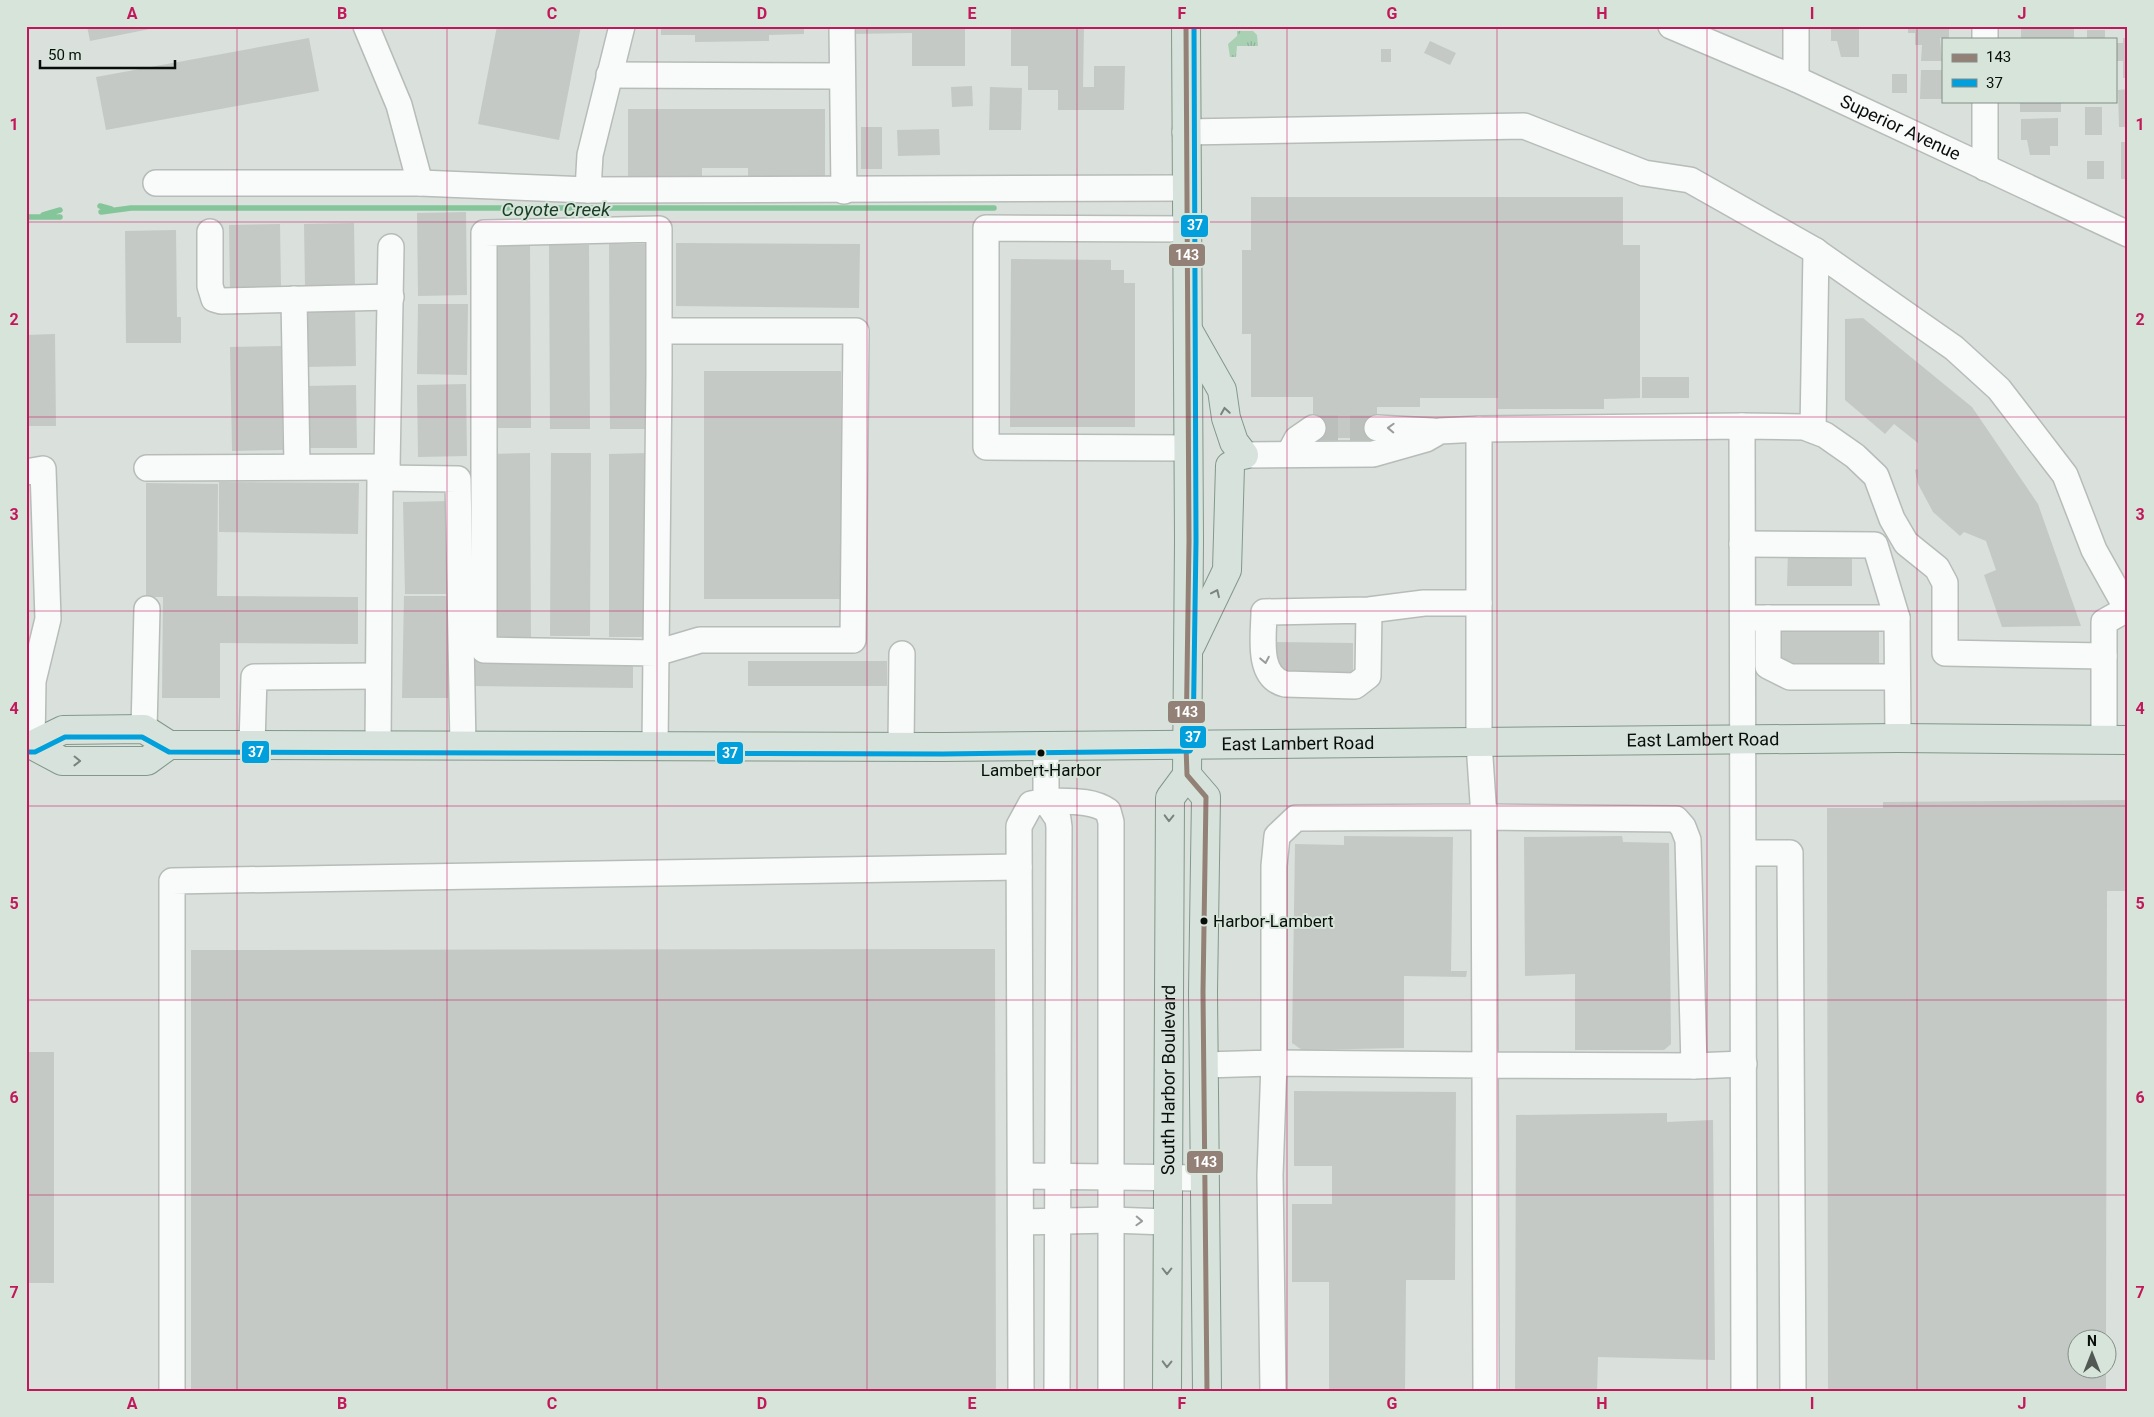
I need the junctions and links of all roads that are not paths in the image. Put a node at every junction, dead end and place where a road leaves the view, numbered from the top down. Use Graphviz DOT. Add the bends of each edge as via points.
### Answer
graph roads {
  1 [pos="366,26"];
  2 [pos="622,26"];
  3 [pos="842,26"];
  4 [pos="1186,26"];
  5 [pos="1671,26"];
  6 [pos="1796,26"];
  7 [pos="1694,31"];
  8 [pos="610,74"];
  9 [pos="842,76"];
  10 [pos="1796,79"];
  11 [pos="1985,102"];
  12 [pos="1185,132"];
  13 [pos="1985,168"];
  14 [pos="156,182"];
  15 [pos="420,183"];
  16 [pos="1186,188"];
  17 [pos="588,190"];
  18 [pos="844,191"];
  19 [pos="1186,229"];
  20 [pos="210,232"];
  21 [pos="2128,234"];
  22 [pos="391,247"];
  23 [pos="1816,251"];
  24 [pos="391,298"];
  25 [pos="294,299"];
  26 [pos="1187,327"];
  27 [pos="659,331"];
  28 [pos="1742,426"];
  29 [pos="1313,428"];
  30 [pos="1377,428"];
  31 [pos="1480,429"];
  32 [pos="1813,430"];
  33 [pos="1440,431"];
  34 [pos="1188,448"];
  35 [pos="1289,454"];
  36 [pos="1237,460"];
  37 [pos="297,466"];
  38 [pos="146,468"];
  39 [pos="26,472"];
  40 [pos="383,472"];
  41 [pos="1742,544"];
  42 [pos="1479,603"];
  43 [pos="146,608"];
  44 [pos="1369,610"];
  45 [pos="1743,618"];
  46 [pos="1768,618"];
  47 [pos="1897,618"];
  48 [pos="656,653"];
  49 [pos="1188,653"];
  50 [pos="902,654"];
  51 [pos="2104,656"];
  52 [pos="377,676"];
  53 [pos="1897,677"];
  54 [pos="30,681"];
  55 [pos="144,730"];
  56 [pos="1898,738"];
  57 [pos="1744,739"];
  58 [pos="2116,740"];
  59 [pos="1480,743"];
  60 [pos="169,744"];
  61 [pos="29,745"];
  62 [pos="252,745"];
  63 [pos="378,745"];
  64 [pos="463,745"];
  65 [pos="1186,745"];
  66 [pos="655,746"];
  67 [pos="901,746"];
  68 [pos="1046,746"];
  69 [pos="1187,775"];
  70 [pos="1046,801"];
  71 [pos="1484,817"];
  72 [pos="1744,853"];
  73 [pos="1019,867"];
  74 [pos="1274,1063"];
  75 [pos="1744,1064"];
  76 [pos="1204,1065"];
  77 [pos="1484,1065"];
  78 [pos="1694,1066"];
  79 [pos="1111,1175"];
  80 [pos="1021,1176"];
  81 [pos="1059,1176"];
  82 [pos="1167,1177"];
  83 [pos="1204,1178"];
  84 [pos="1111,1220"];
  85 [pos="1059,1221"];
  86 [pos="1020,1222"];
  87 [pos="1167,1222"];
  88 [pos="172,1391"];
  89 [pos="1021,1391"];
  90 [pos="1057,1391"];
  91 [pos="1111,1391"];
  92 [pos="1167,1391"];
  93 [pos="1207,1391"];
  94 [pos="1273,1391"];
  95 [pos="1486,1391"];
  96 [pos="1744,1391"];
  97 [pos="1793,1391"];
  1 -- 15 [label="street" via="399,105"];
  2 -- 8 [label="street"];
  3 -- 9 [label="street"];
  4 -- 12 [label="main road"];
  5 -- 7 [label="street, Superior Avenue"];
  6 -- 10 [label="street"];
  7 -- 10 [label="street, Superior Avenue"];
  8 -- 9 [label="street"];
  8 -- 17 [label="street" via="590,154"];
  9 -- 18 [label="street"];
  10 -- 13 [label="street, Superior Avenue"];
  11 -- 13 [label="street"];
  12 -- 16 [label="main road"];
  12 -- 23 [label="street" via="1524,126 1644,173 1690,180"];
  13 -- 21 [label="street, Superior Avenue"];
  14 -- 15 [label="street"];
  15 -- 17 [label="street"];
  16 -- 18 [label="street"];
  16 -- 19 [label="main road"];
  17 -- 18 [label="street"];
  19 -- 26 [label="main road"];
  19 -- 34 [label="street" via="986,228 986,447"];
  20 -- 25 [label="street" via="210,286 214,299"];
  22 -- 24 [label="street"];
  23 -- 32 [label="street"];
  23 -- 51 [label="street" via="1954,348 1993,383 2065,475 2094,550 2126,609 2104,622"];
  24 -- 25 [label="street"];
  24 -- 40 [label="street"];
  25 -- 37 [label="street"];
  26 -- 34 [label="main road"];
  36 -- 26 [label="main road, one-way" via="1222,390"];
  27 -- 48 [label="street"];
  27 -- 48 [label="street" via="856,331 856,351 853,640 700,640"];
  27 -- 48 [label="street" via="659,228 484,233 484,650"];
  28 -- 31 [label="street"];
  28 -- 32 [label="street"];
  28 -- 41 [label="street"];
  29 -- 35 [label="street" via="1297,440"];
  33 -- 30 [label="street, one-way"];
  31 -- 33 [label="street"];
  31 -- 42 [label="street"];
  32 -- 51 [label="street" via="1855,456 1876,476 1892,520 1906,543 1937,568 1945,583 1945,653"];
  33 -- 35 [label="street" via="1426,439 1373,454"];
  34 -- 49 [label="main road"];
  35 -- 36 [label="street"];
  49 -- 36 [label="main road, one-way" via="1227,570"];
  37 -- 38 [label="street"];
  37 -- 40 [label="street"];
  39 -- 54 [label="street" via="43,469 48,619"];
  40 -- 52 [label="street"];
  40 -- 64 [label="street" via="458,478"];
  41 -- 45 [label="street"];
  41 -- 47 [label="street" via="1875,545"];
  42 -- 44 [label="street" via="1424,603"];
  42 -- 59 [label="street"];
  43 -- 55 [label="street"];
  44 -- 44 [label="street, one-way" via="1264,612 1264,652 1267,668 1274,679 1285,684 1355,686 1368,676"];
  45 -- 46 [label="street"];
  45 -- 57 [label="street"];
  46 -- 47 [label="street"];
  46 -- 53 [label="street" via="1768,666 1790,677"];
  47 -- 53 [label="street"];
  48 -- 66 [label="street"];
  49 -- 65 [label="main road"];
  50 -- 67 [label="street"];
  51 -- 58 [label="street"];
  52 -- 62 [label="street" via="254,677"];
  52 -- 63 [label="street"];
  53 -- 56 [label="street"];
  54 -- 61 [label="street"];
  55 -- 60 [label="main road, East Lambert Road"];
  55 -- 61 [label="main road, East Lambert Road" via="63,730"];
  56 -- 57 [label="main road, East Lambert Road"];
  56 -- 58 [label="main road, East Lambert Road"];
  57 -- 59 [label="main road, East Lambert Road"];
  57 -- 72 [label="street"];
  59 -- 65 [label="main road, East Lambert Road"];
  59 -- 71 [label="street"];
  61 -- 60 [label="main road, one-way" via="62,761 146,761"];
  60 -- 62 [label="main road, East Lambert Road"];
  62 -- 63 [label="main road, East Lambert Road"];
  63 -- 64 [label="main road, East Lambert Road"];
  64 -- 66 [label="main road, East Lambert Road"];
  65 -- 68 [label="main road, East Lambert Road"];
  65 -- 69 [label="main road"];
  66 -- 67 [label="main road, East Lambert Road"];
  67 -- 68 [label="main road, East Lambert Road"];
  68 -- 70 [label="street"];
  69 -- 76 [label="main road, South Harbor Boulevard" via="1206,797"];
  69 -- 82 [label="main road, South Harbor Boulevard, one-way" via="1170,798"];
  70 -- 73 [label="street" via="1031,804 1018,826"];
  70 -- 79 [label="street" via="1102,806 1108,811 1111,822"];
  70 -- 81 [label="street" via="1058,819"];
  71 -- 74 [label="street" via="1296,818 1277,836 1274,866"];
  71 -- 77 [label="street"];
  71 -- 78 [label="street" via="1676,818 1688,840"];
  72 -- 75 [label="street"];
  72 -- 97 [label="street" via="1790,853"];
  73 -- 80 [label="street"];
  73 -- 88 [label="street" via="172,881"];
  74 -- 76 [label="street"];
  74 -- 77 [label="street"];
  74 -- 94 [label="street" via="1270,1175"];
  75 -- 78 [label="street"];
  75 -- 96 [label="street"];
  76 -- 83 [label="main road, South Harbor Boulevard"];
  77 -- 78 [label="street"];
  77 -- 95 [label="street"];
  79 -- 81 [label="street"];
  79 -- 82 [label="street"];
  79 -- 84 [label="street"];
  80 -- 81 [label="street"];
  80 -- 86 [label="street"];
  81 -- 85 [label="street"];
  82 -- 83 [label="street"];
  82 -- 87 [label="main road, South Harbor Boulevard"];
  83 -- 93 [label="main road, South Harbor Boulevard"];
  84 -- 85 [label="street"];
  84 -- 87 [label="street, one-way"];
  84 -- 91 [label="street"];
  85 -- 86 [label="street"];
  85 -- 90 [label="street"];
  86 -- 89 [label="street"];
  87 -- 92 [label="main road, South Harbor Boulevard, one-way"];
}
